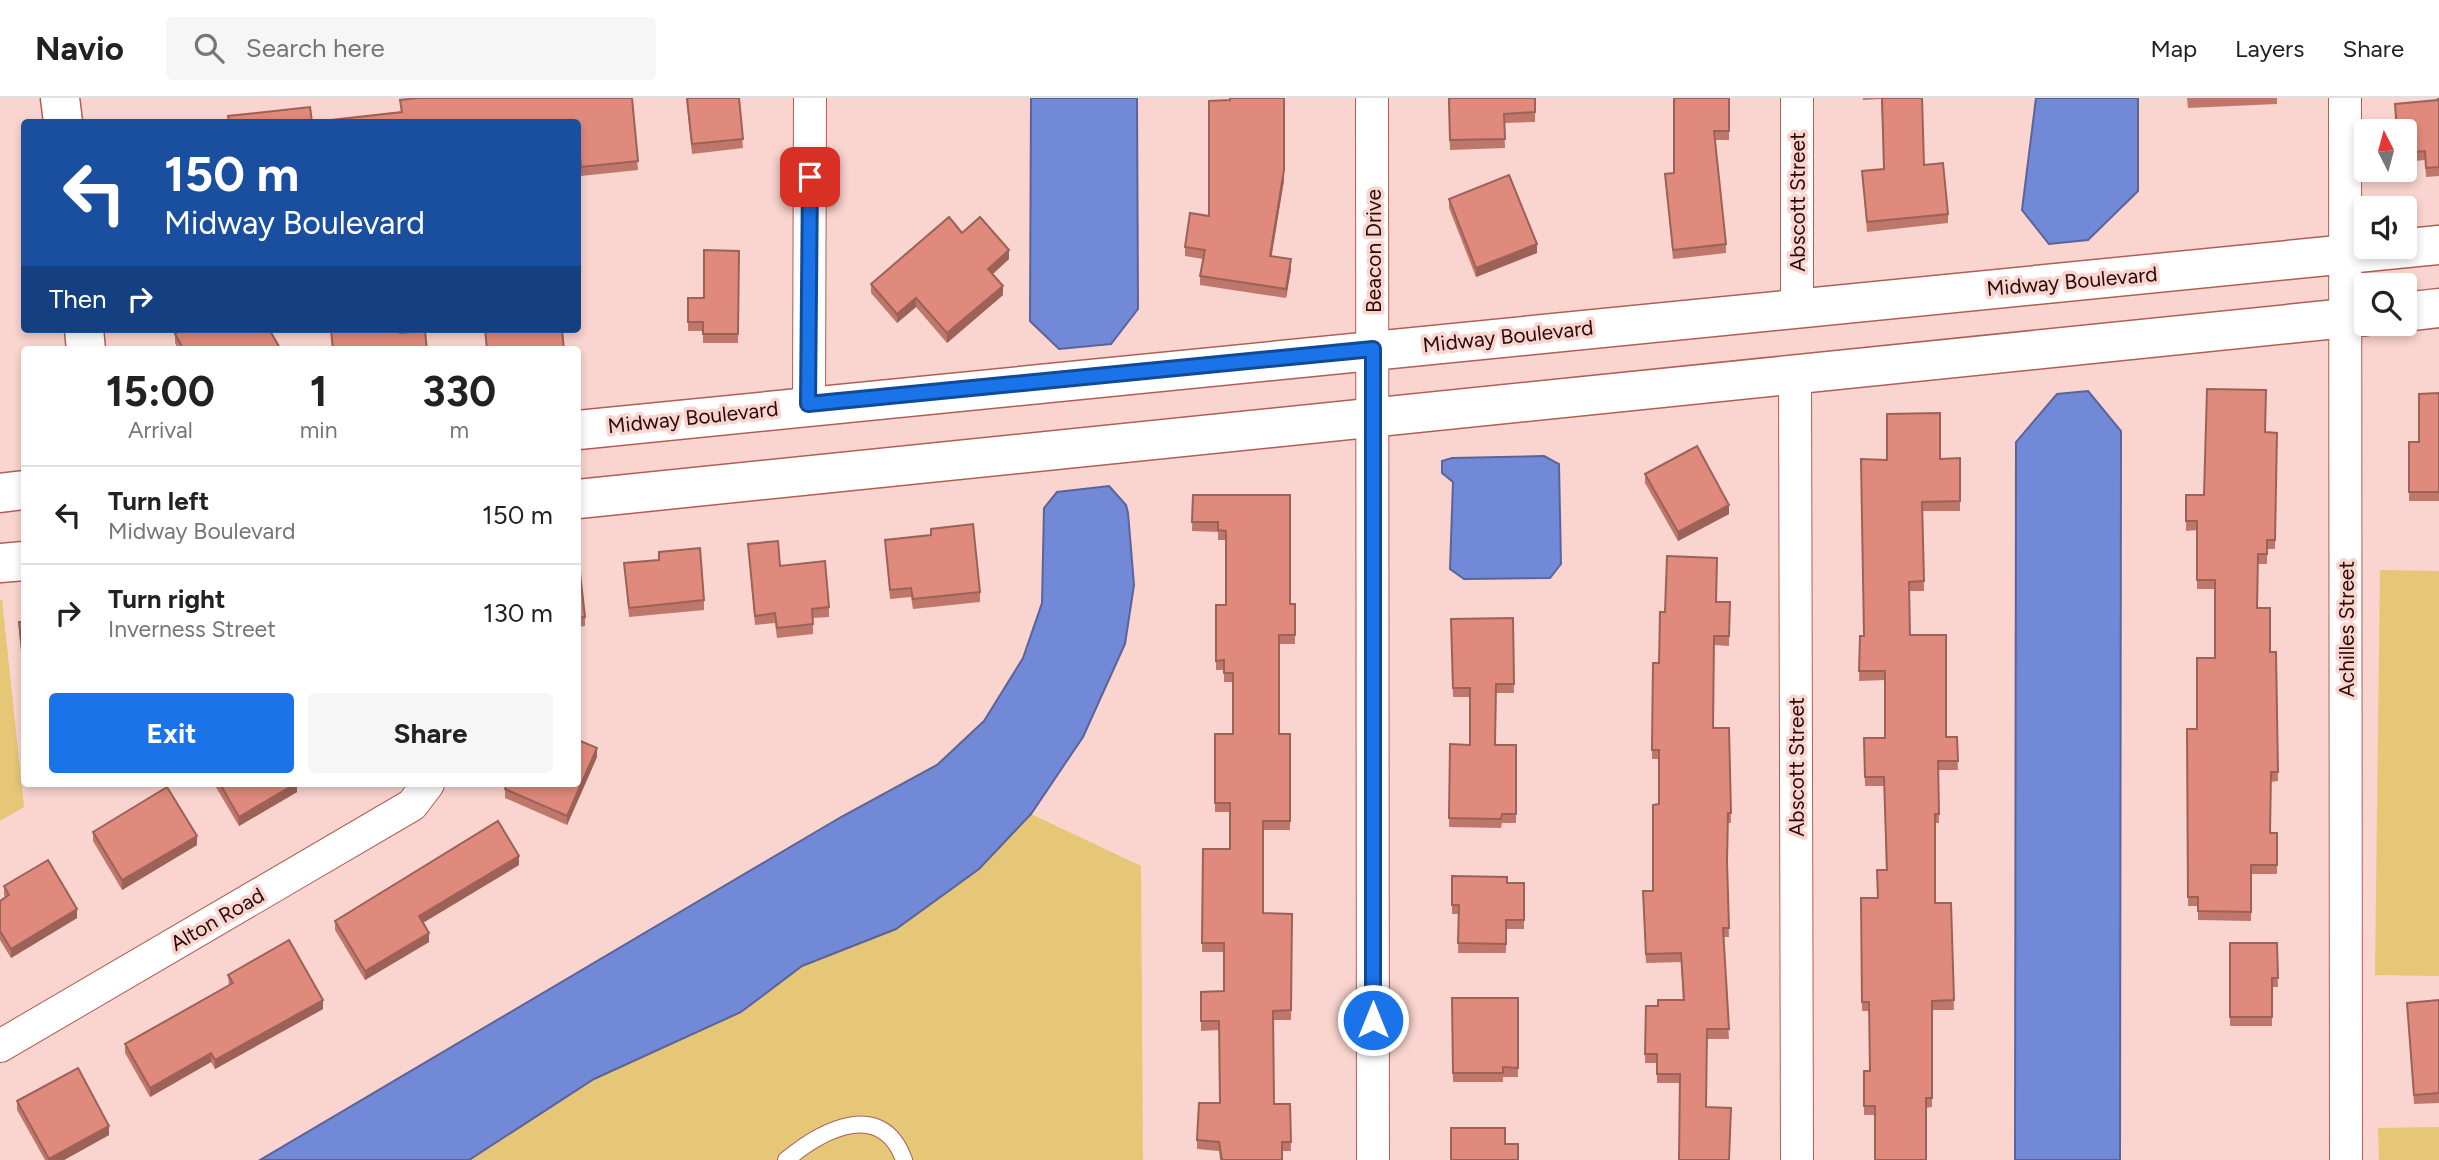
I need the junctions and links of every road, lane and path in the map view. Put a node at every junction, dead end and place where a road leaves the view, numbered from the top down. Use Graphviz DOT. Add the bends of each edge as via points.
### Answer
graph roads {
  1 [pos="60,98"];
  2 [pos="810,98"];
  3 [pos="1372,98"];
  4 [pos="1797,98"];
  5 [pos="2345,98"];
  6 [pos="63,119"];
  7 [pos="2439,245"];
  8 [pos="2345,255"];
  9 [pos="2354,306"];
  10 [pos="1797,307"];
  11 [pos="2439,308"];
  12 [pos="2417,311"];
  13 [pos="2354,317"];
  14 [pos="2356,336"];
  15 [pos="1373,349"];
  16 [pos="1795,374"];
  17 [pos="808,404"];
  18 [pos="1373,416"];
  19 [pos="581,430"];
  20 [pos="21,490"];
  21 [pos="0,493"];
  22 [pos="581,499"];
  23 [pos="21,561"];
  24 [pos="0,563"];
  25 [pos="426,787"];
  26 [pos="0,1046"];
  27 [pos="786,1160"];
  28 [pos="904,1160"];
  29 [pos="1373,1160"];
  30 [pos="1797,1160"];
  31 [pos="2346,1160"];
  1 -- 6 [label="street"];
  2 -- 17 [label="street"];
  3 -- 15 [label="street, Beacon Drive"];
  4 -- 10 [label="street, Abscott Street"];
  5 -- 8 [label="street, Achilles Street"];
  7 -- 8 [label="street, Midway Boulevard"];
  8 -- 9 [label="street, Achilles Street"];
  8 -- 10 [label="street, Midway Boulevard"];
  10 -- 15 [label="street, Midway Boulevard"];
  11 -- 12 [label="street"];
  13 -- 16 [label="street"];
  14 -- 31 [label="street, Achilles Street"];
  15 -- 17 [label="street, Midway Boulevard"];
  15 -- 18 [label="street, Beacon Drive"];
  16 -- 18 [label="street"];
  16 -- 30 [label="street, Abscott Street"];
  17 -- 19 [label="street, Midway Boulevard"];
  18 -- 22 [label="street"];
  18 -- 29 [label="street, Beacon Drive"];
  20 -- 21 [label="street"];
  23 -- 24 [label="street"];
  25 -- 26 [label="street, Alton Road" via="412,805"];
  27 -- 28 [label="lane" via="836,1127 861,1124 885,1131 899,1145"];
}
